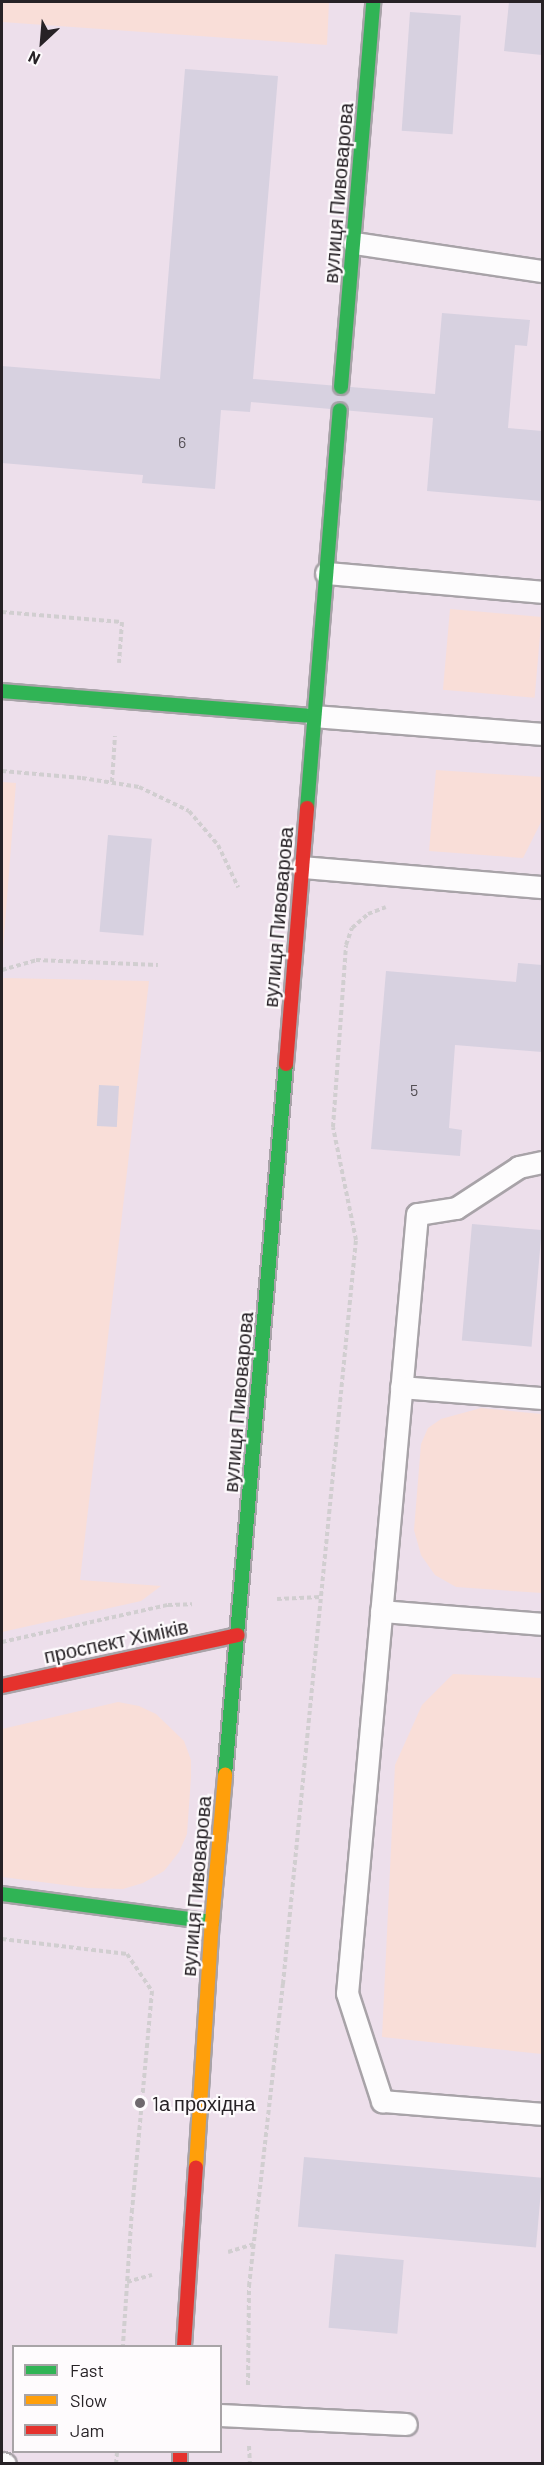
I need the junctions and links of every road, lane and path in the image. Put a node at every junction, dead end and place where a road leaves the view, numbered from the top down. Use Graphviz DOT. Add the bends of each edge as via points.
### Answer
graph roads {
  1 [pos="374,2"];
  2 [pos="354,243"];
  3 [pos="543,271"];
  4 [pos="341,387"];
  5 [pos="340,410"];
  6 [pos="326,573"];
  7 [pos="543,592"];
  8 [pos="2,612"];
  9 [pos="65,617"];
  10 [pos="2,691"];
  11 [pos="314,716"];
  12 [pos="543,734"];
  13 [pos="2,771"];
  14 [pos="302,867"];
  15 [pos="238,887"];
  16 [pos="543,887"];
  17 [pos="398,908"];
  18 [pos="158,965"];
  19 [pos="2,970"];
  20 [pos="543,1162"];
  21 [pos="401,1387"];
  22 [pos="543,1398"];
  23 [pos="381,1611"];
  24 [pos="543,1624"];
  25 [pos="238,1635"];
  26 [pos="2,1686"];
  27 [pos="2,1894"];
  28 [pos="212,1922"];
  29 [pos="2,1939"];
  30 [pos="543,2114"];
  31 [pos="123,2345"];
  32 [pos="184,2345"];
  33 [pos="222,2415"];
  34 [pos="248,2416"];
  35 [pos="406,2424"];
  36 [pos="250,2463"];
  1 -- 2 [label="street, вулиця Пивоварова"];
  2 -- 3 [label="lane"];
  2 -- 4 [label="street, вулиця Пивоварова"];
  5 -- 6 [label="street, вулиця Пивоварова"];
  6 -- 7 [label="lane"];
  6 -- 11 [label="street, вулиця Пивоварова"];
  8 -- 9 [label="path"];
  10 -- 11 [label="street"];
  11 -- 12 [label="lane"];
  11 -- 14 [label="street, вулиця Пивоварова"];
  13 -- 15 [label="path" via="82,777 139,787 189,811 218,844"];
  14 -- 16 [label="lane"];
  14 -- 25 [label="street, вулиця Пивоварова"];
  17 -- 34 [label="path" via="386,907 368,914 352,928 346,945 333,1127 356,1240 283,1984 249,2286"];
  18 -- 19 [label="path" via="36,960"];
  20 -- 21 [label="lane" via="519,1167 456,1208 417,1214"];
  21 -- 22 [label="lane"];
  21 -- 23 [label="lane"];
  23 -- 24 [label="lane"];
  23 -- 30 [label="lane" via="347,1993 382,2101"];
  25 -- 26 [label="street, проспект Хіміків"];
  25 -- 28 [label="street, вулиця Пивоварова"];
  27 -- 28 [label="street"];
  28 -- 32 [label="street, вулиця Пивоварова"];
  29 -- 31 [label="path" via="127,1954 152,1990"];
  33 -- 34 [label="lane"];
  34 -- 35 [label="lane"];
  34 -- 36 [label="path"];
}
